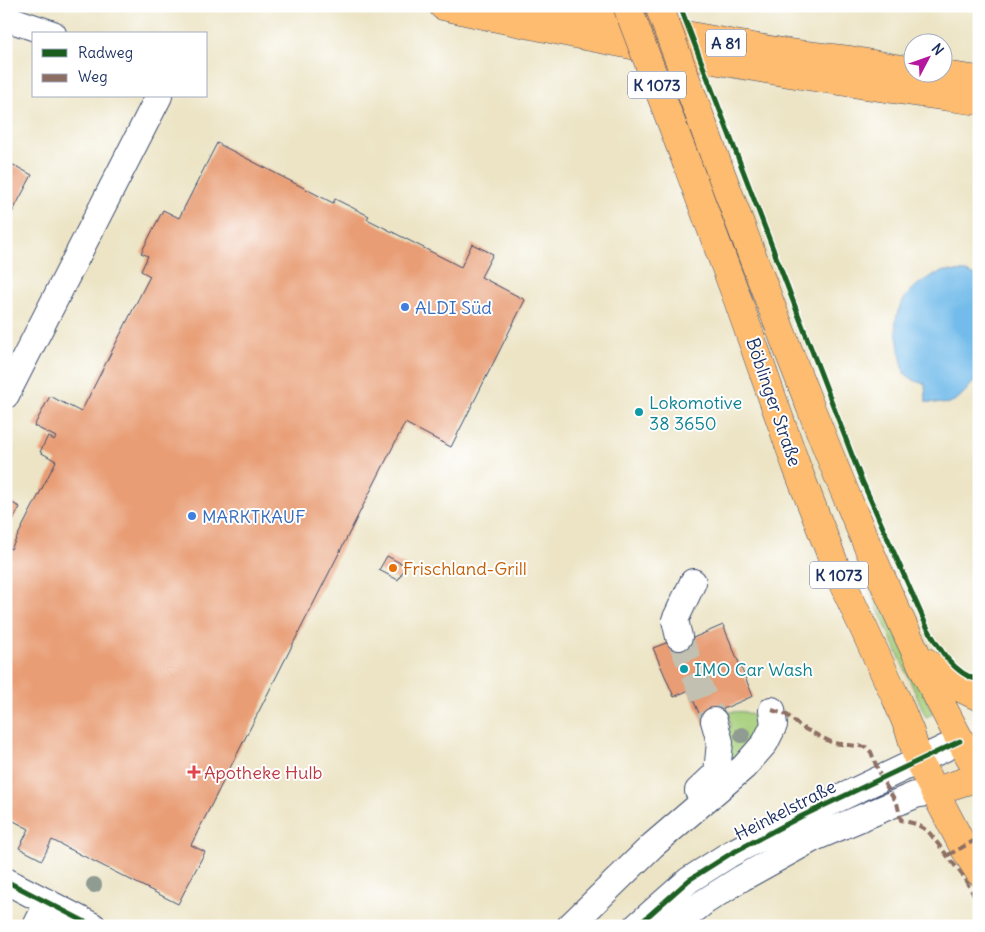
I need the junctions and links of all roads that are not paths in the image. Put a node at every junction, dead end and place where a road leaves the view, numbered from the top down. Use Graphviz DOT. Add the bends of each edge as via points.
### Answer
graph roads {
  1 [pos="443,6"];
  2 [pos="541,6"];
  3 [pos="627,6"];
  4 [pos="659,6"];
  5 [pos="6,18"];
  6 [pos="47,32"];
  7 [pos="902,69"];
  8 [pos="952,76"];
  9 [pos="979,80"];
  10 [pos="158,98"];
  11 [pos="979,101"];
  12 [pos="6,395"];
  13 [pos="693,582"];
  14 [pos="679,638"];
  15 [pos="916,653"];
  16 [pos="979,697"];
  17 [pos="772,710"];
  18 [pos="714,721"];
  19 [pos="969,736"];
  20 [pos="918,760"];
  21 [pos="979,773"];
  22 [pos="979,777"];
  23 [pos="935,791"];
  24 [pos="691,805"];
  25 [pos="979,872"];
  26 [pos="6,881"];
  27 [pos="59,913"];
  28 [pos="36,926"];
  29 [pos="94,926"];
  30 [pos="570,926"];
  31 [pos="636,926"];
  32 [pos="674,926"];
  1 -- 11 [label="main road, A 81" via="714,60"];
  2 -- 7 [label="main road, A 81" via="729,43"];
  3 -- 20 [label="main road, Böblinger Straße / K 1073, bridge" via="737,298 799,474 838,573 896,698"];
  4 -- 15 [label="main road, Böblinger Straße / K 1073, bridge" via="805,396"];
  5 -- 6 [label="street"];
  8 -- 9 [label="main road"];
  10 -- 12 [label="street"];
  13 -- 14 [label="street" via="675,620"];
  15 -- 16 [label="main road" via="952,684"];
  15 -- 19 [label="main road, Böblinger Straße / K 1073"];
  17 -- 24 [label="street" via="774,725 765,744 744,766"];
  18 -- 24 [label="street" via="720,742 717,773"];
  19 -- 20 [label="street, Heinkelstraße"];
  19 -- 21 [label="main road, Böblinger Straße / K 1073"];
  20 -- 23 [label="main road, Böblinger Straße / K 1073"];
  20 -- 31 [label="street, Heinkelstraße" via="730,854 689,880"];
  22 -- 23 [label="main road"];
  23 -- 25 [label="main road, K 1073"];
  23 -- 32 [label="street" via="915,795 814,838 742,878"];
  24 -- 30 [label="street"];
  26 -- 27 [label="street"];
  27 -- 28 [label="street"];
  27 -- 29 [label="street"];
}
